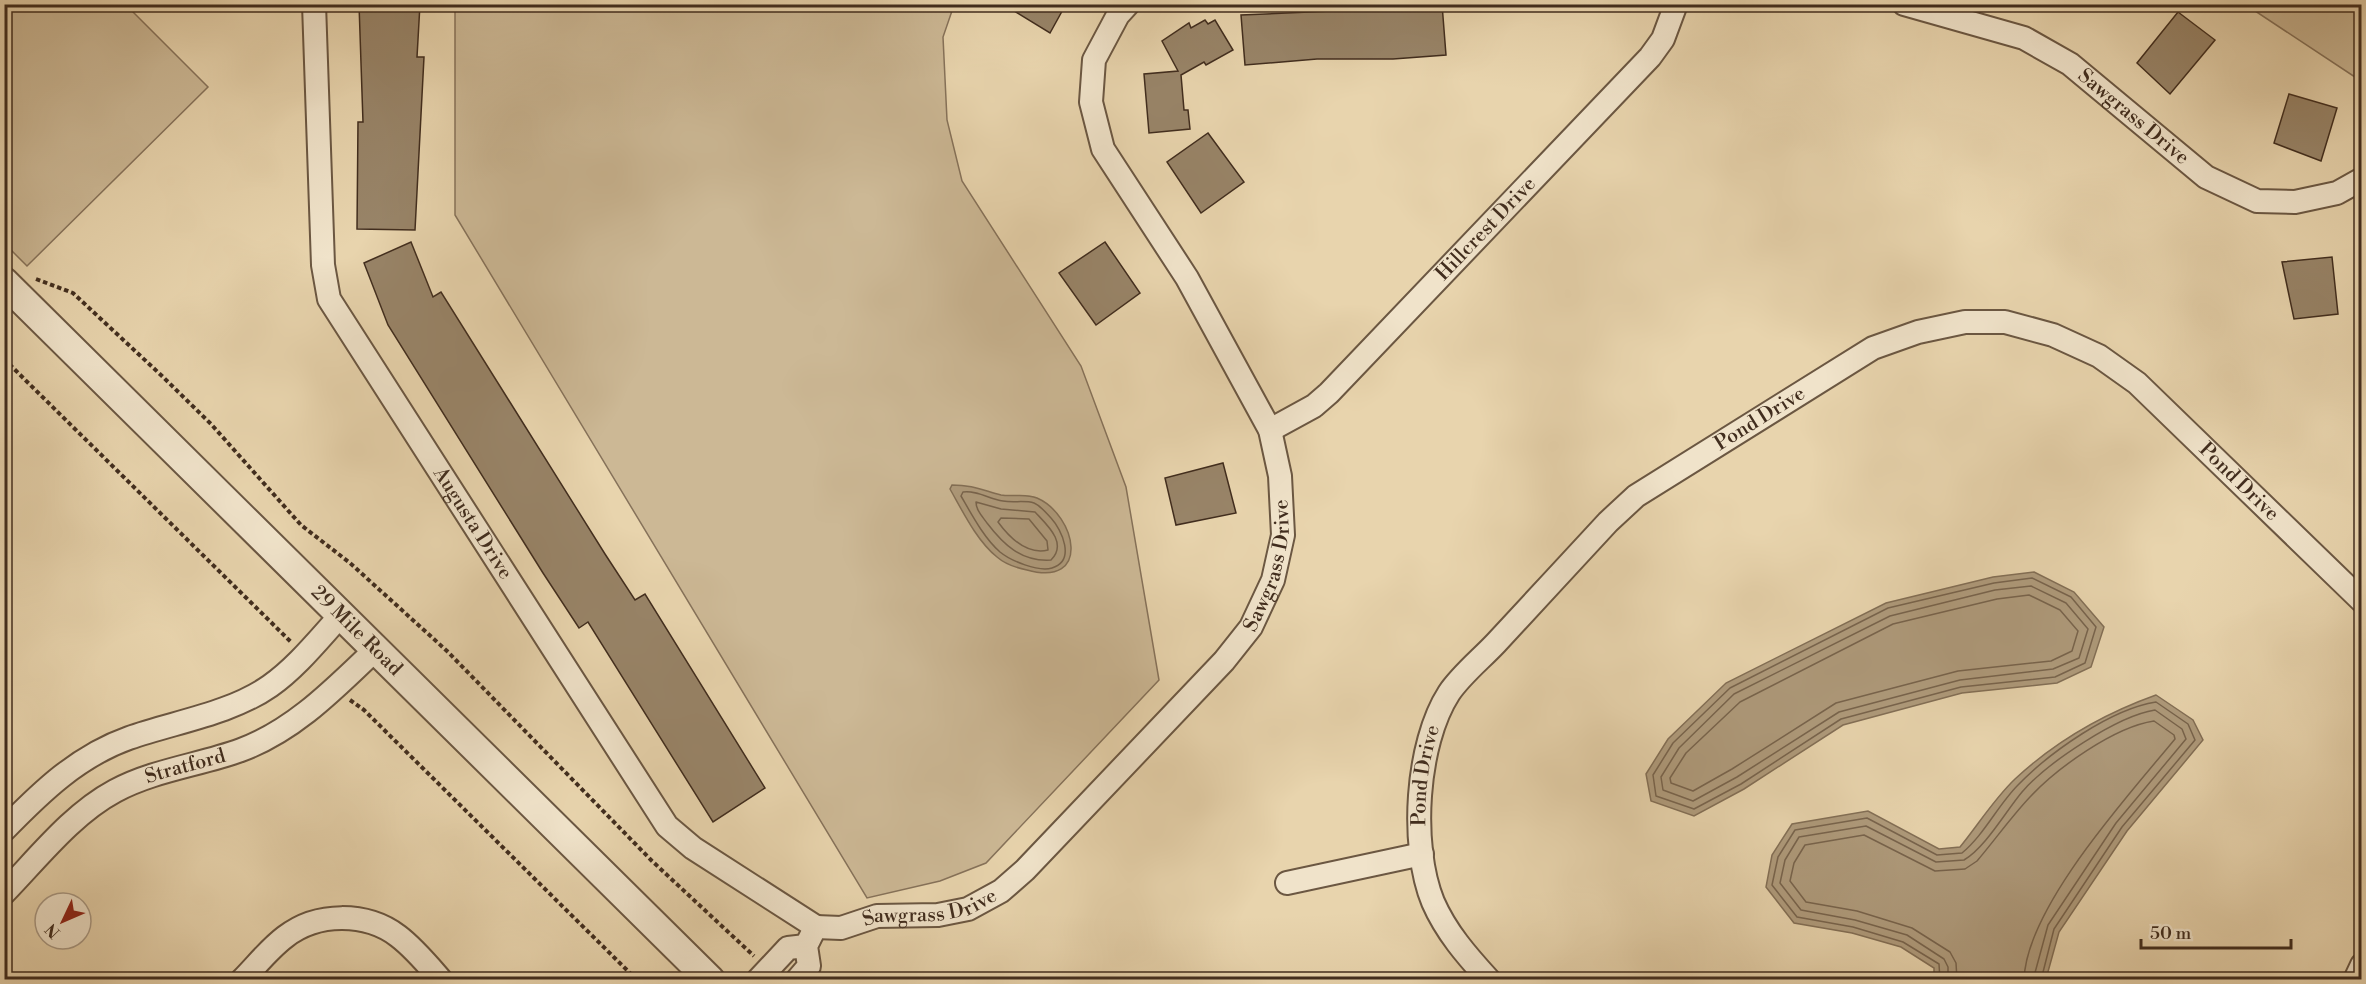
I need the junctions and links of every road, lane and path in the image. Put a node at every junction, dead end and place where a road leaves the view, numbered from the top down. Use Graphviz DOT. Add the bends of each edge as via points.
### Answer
graph roads {
  1 [pos="314,4"];
  2 [pos="1128,4"];
  3 [pos="1676,4"];
  4 [pos="1904,4"];
  5 [pos="2361,179"];
  6 [pos="16,279"];
  7 [pos="1270,430"];
  8 [pos="2361,601"];
  9 [pos="341,615"];
  10 [pos="376,649"];
  11 [pos="4,830"];
  12 [pos="1422,854"];
  13 [pos="1287,883"];
  14 [pos="4,893"];
  15 [pos="811,937"];
  16 [pos="2361,964"];
  17 [pos="763,974"];
  18 [pos="439,977"];
  19 [pos="242,980"];
  20 [pos="710,980"];
  21 [pos="797,980"];
  22 [pos="1489,980"];
  23 [pos="2355,980"];
  1 -- 15 [label="street, Augusta Drive" via="323,265 329,298 667,826"];
  2 -- 7 [label="street, Sawgrass Drive" via="1094,60 1091,102 1103,149 1187,278"];
  3 -- 7 [label="street, Hillcrest Drive" via="1663,39 1617,92 1329,393 1314,406"];
  4 -- 5 [label="street, Sawgrass Drive" via="2024,38 2043,48 2070,64 2206,177 2257,201 2305,200 2337,193"];
  6 -- 9 [label="street, 29 Mile Road"];
  6 -- 17 [label="path" via="73,293 93,311 211,424 301,525 350,562 447,651"];
  7 -- 15 [label="street, Sawgrass Drive" via="1280,476 1283,535 1273,580 1251,627 1224,661 1001,891 968,909 938,915 877,916"];
  8 -- 12 [label="street, Pond Drive" via="2137,383 2099,356 2053,335 2005,322 1965,322 1918,332 1873,348 1636,496 1608,522 1449,693 1432,731 1422,772"];
  9 -- 10 [label="street, 29 Mile Road"];
  9 -- 11 [label="street" via="269,687 219,709 103,749 55,780"];
  10 -- 14 [label="street, Stratford" via="318,704 262,741 134,782 96,803"];
  10 -- 20 [label="street, 29 Mile Road"];
  12 -- 13 [label="street"];
  12 -- 22 [label="street, Pond Drive" via="1433,901 1458,945"];
  15 -- 17 [label="street" via="788,948"];
  15 -- 21 [label="street" via="809,966"];
  16 -- 23 [label="street"];
  18 -- 19 [label="street" via="398,936 365,921 344,918 301,926"];
}
